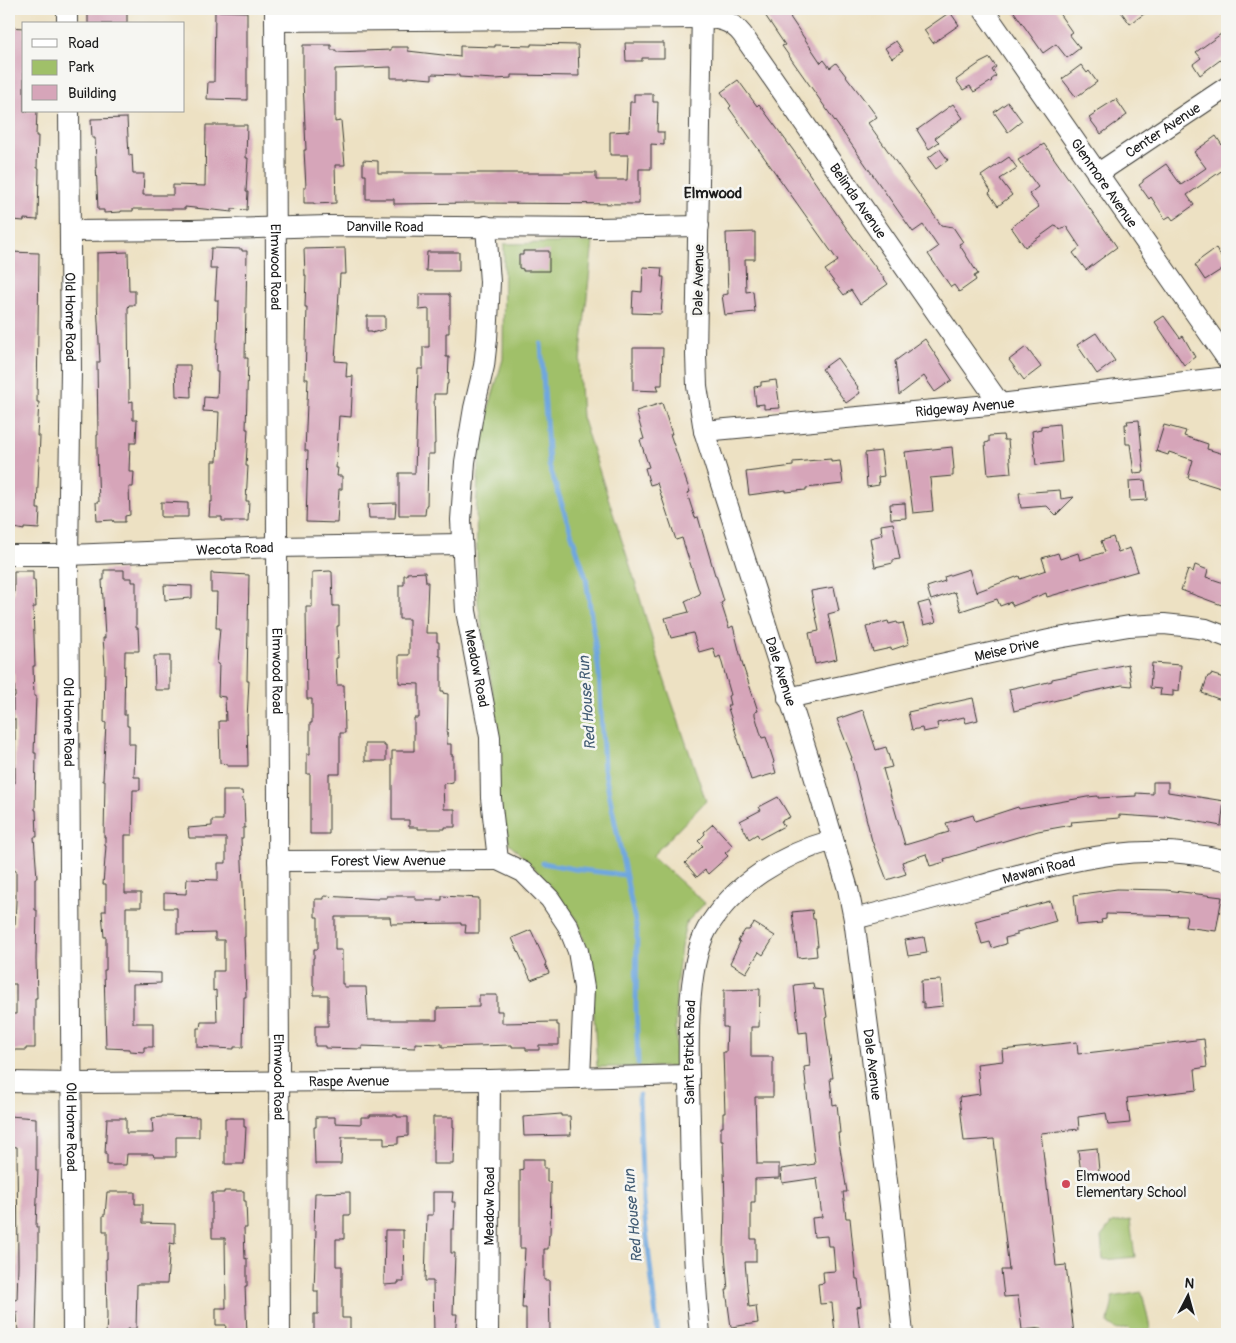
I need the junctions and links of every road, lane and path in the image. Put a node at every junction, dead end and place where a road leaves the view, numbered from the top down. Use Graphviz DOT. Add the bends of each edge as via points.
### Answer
graph roads {
  1 [pos="67,9"];
  2 [pos="982,9"];
  3 [pos="701,13"];
  4 [pos="275,15"];
  5 [pos="67,22"];
  6 [pos="1227,87"];
  7 [pos="68,112"];
  8 [pos="1097,174"];
  9 [pos="486,226"];
  10 [pos="699,226"];
  11 [pos="275,228"];
  12 [pos="70,231"];
  13 [pos="1227,359"];
  14 [pos="1227,377"];
  15 [pos="1000,404"];
  16 [pos="704,431"];
  17 [pos="461,544"];
  18 [pos="277,547"];
  19 [pos="9,555"];
  20 [pos="68,555"];
  21 [pos="1227,637"];
  22 [pos="788,698"];
  23 [pos="833,840"];
  24 [pos="498,860"];
  25 [pos="278,861"];
  26 [pos="1227,861"];
  27 [pos="854,919"];
  28 [pos="689,1075"];
  29 [pos="580,1078"];
  30 [pos="490,1080"];
  31 [pos="279,1081"];
  32 [pos="9,1082"];
  33 [pos="72,1083"];
  34 [pos="73,1334"];
  35 [pos="280,1334"];
  36 [pos="488,1334"];
  37 [pos="700,1334"];
  38 [pos="903,1334"];
  1 -- 5 [label="street"];
  2 -- 8 [label="street, Glenmore Avenue"];
  3 -- 4 [label="street, Belinda Avenue"];
  3 -- 10 [label="street, Dale Avenue"];
  3 -- 15 [label="street, Belinda Avenue" via="726,21 742,34"];
  4 -- 11 [label="street, Elmwood Road"];
  6 -- 8 [label="street, Center Avenue"];
  7 -- 12 [label="street, Old Home Road"];
  8 -- 13 [label="street, Glenmore Avenue"];
  9 -- 10 [label="street, Danville Road"];
  9 -- 11 [label="street, Danville Road"];
  9 -- 17 [label="street, Meadow Road" via="490,282 488,323 484,366 465,462"];
  10 -- 16 [label="street, Dale Avenue" via="696,386"];
  11 -- 12 [label="street, Danville Road"];
  11 -- 18 [label="street, Elmwood Road"];
  12 -- 20 [label="street, Old Home Road"];
  14 -- 15 [label="street, Ridgeway Avenue"];
  15 -- 16 [label="street, Ridgeway Avenue"];
  16 -- 22 [label="street, Dale Avenue"];
  17 -- 18 [label="street, Wecota Road"];
  17 -- 24 [label="street, Meadow Road" via="466,611 490,737 491,798"];
  18 -- 20 [label="street, Wecota Road"];
  18 -- 25 [label="street, Elmwood Road"];
  19 -- 20 [label="street, Wecota Road"];
  20 -- 33 [label="street, Old Home Road"];
  21 -- 22 [label="street, Meise Drive" via="1206,629 1183,626 1129,626 1058,638"];
  22 -- 23 [label="street, Dale Avenue"];
  23 -- 27 [label="street, Dale Avenue"];
  23 -- 28 [label="street, Saint Patrick Road" via="808,847 767,868 726,904 706,930 693,980"];
  24 -- 25 [label="street, Forest View Avenue"];
  24 -- 29 [label="street" via="522,872 550,899 568,926 578,951 584,988"];
  25 -- 31 [label="street, Elmwood Road"];
  26 -- 27 [label="street, Mawani Road" via="1153,851 1094,856"];
  27 -- 38 [label="street, Dale Avenue"];
  28 -- 29 [label="street, Raspe Avenue"];
  28 -- 37 [label="street, Saint Patrick Road" via="693,1240"];
  29 -- 30 [label="street, Raspe Avenue"];
  30 -- 31 [label="street, Raspe Avenue"];
  30 -- 36 [label="street, Meadow Road"];
  31 -- 33 [label="street, Raspe Avenue"];
  31 -- 35 [label="street, Elmwood Road"];
  32 -- 33 [label="street, Raspe Avenue"];
  33 -- 34 [label="street, Old Home Road"];
}
